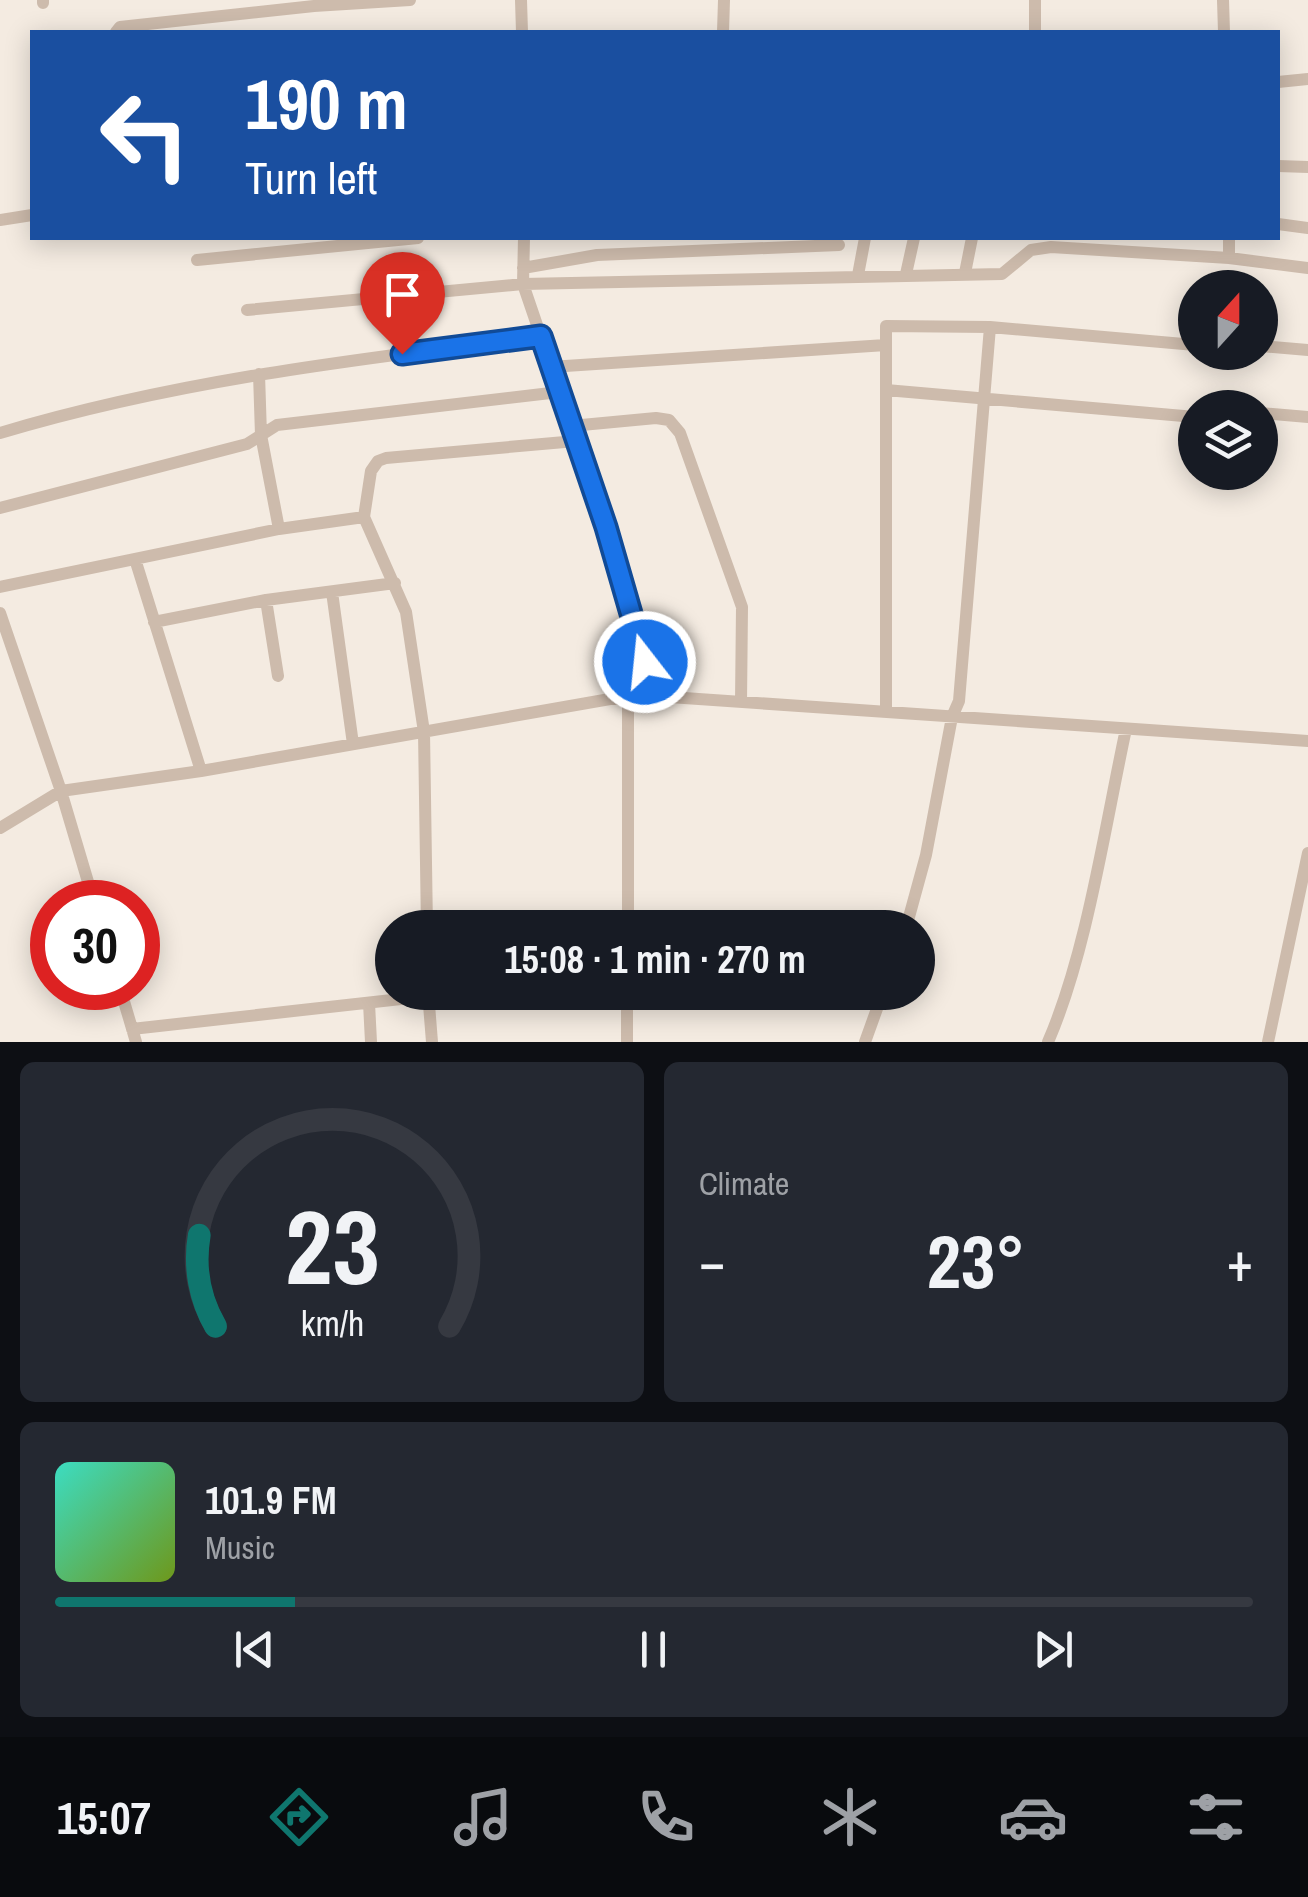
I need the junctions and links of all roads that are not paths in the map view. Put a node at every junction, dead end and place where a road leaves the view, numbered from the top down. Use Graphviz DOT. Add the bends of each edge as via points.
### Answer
graph roads {
  1 [pos="410,0"];
  2 [pos="521,0"];
  3 [pos="724,0"];
  4 [pos="1034,0"];
  5 [pos="1222,0"];
  6 [pos="118,30"];
  7 [pos="522,30"];
  8 [pos="722,30"];
  9 [pos="1036,30"];
  10 [pos="1224,30"];
  11 [pos="1308,80"];
  12 [pos="1280,82"];
  13 [pos="1280,166"];
  14 [pos="1308,167"];
  15 [pos="30,215"];
  16 [pos="0,220"];
  17 [pos="1280,224"];
  18 [pos="1308,228"];
  19 [pos="398,240"];
  20 [pos="524,240"];
  21 [pos="865,240"];
  22 [pos="914,240"];
  23 [pos="972,240"];
  24 [pos="1229,240"];
  25 [pos="839,246"];
  26 [pos="1230,258"];
  27 [pos="198,260"];
  28 [pos="523,268"];
  29 [pos="1308,268"];
  30 [pos="965,273"];
  31 [pos="906,274"];
  32 [pos="858,275"];
  33 [pos="523,284"];
  34 [pos="247,310"];
  35 [pos="990,327"];
  36 [pos="541,336"];
  37 [pos="886,344"];
  38 [pos="1178,344"];
  39 [pos="1278,348"];
  40 [pos="1308,350"];
  41 [pos="550,367"];
  42 [pos="259,374"];
  43 [pos="886,390"];
  44 [pos="559,392"];
  45 [pos="982,401"];
  46 [pos="1178,416"];
  47 [pos="1278,416"];
  48 [pos="1308,418"];
  49 [pos="571,426"];
  50 [pos="0,433"];
  51 [pos="262,435"];
  52 [pos="576,441"];
  53 [pos="0,508"];
  54 [pos="364,517"];
  55 [pos="279,529"];
  56 [pos="134,559"];
  57 [pos="395,583"];
  58 [pos="0,587"];
  59 [pos="332,592"];
  60 [pos="266,600"];
  61 [pos="0,614"];
  62 [pos="154,622"];
  63 [pos="278,676"];
  64 [pos="655,696"];
  65 [pos="628,698"];
  66 [pos="742,702"];
  67 [pos="886,712"];
  68 [pos="952,716"];
  69 [pos="1126,728"];
  70 [pos="424,732"];
  71 [pos="1308,741"];
  72 [pos="353,744"];
  73 [pos="201,771"];
  74 [pos="61,791"];
  75 [pos="0,828"];
  76 [pos="1308,854"];
  77 [pos="87,880"];
  78 [pos="427,910"];
  79 [pos="628,910"];
  80 [pos="911,910"];
  81 [pos="375,1002"];
  82 [pos="369,1003"];
  83 [pos="127,1010"];
  84 [pos="429,1010"];
  85 [pos="627,1010"];
  86 [pos="877,1010"];
  87 [pos="134,1035"];
  88 [pos="371,1042"];
  89 [pos="432,1042"];
  90 [pos="627,1042"];
  91 [pos="865,1042"];
  92 [pos="1048,1042"];
  93 [pos="1268,1042"];
  1 -- 6 [label="street"];
  2 -- 7 [label="street"];
  3 -- 8 [label="street"];
  4 -- 9 [label="street"];
  5 -- 10 [label="street"];
  11 -- 12 [label="street"];
  13 -- 14 [label="street"];
  15 -- 16 [label="street"];
  17 -- 18 [label="street"];
  19 -- 27 [label="street"];
  20 -- 28 [label="street"];
  21 -- 32 [label="street"];
  22 -- 31 [label="street"];
  23 -- 30 [label="street"];
  24 -- 26 [label="street"];
  25 -- 28 [label="street" via="597,255"];
  26 -- 29 [label="street"];
  26 -- 30 [label="street" via="1051,246 1031,250 1002,274"];
  28 -- 33 [label="street"];
  30 -- 31 [label="street"];
  31 -- 32 [label="street"];
  32 -- 33 [label="street"];
  33 -- 34 [label="street"];
  33 -- 36 [label="street"];
  35 -- 37 [label="street" via="886,326"];
  35 -- 38 [label="street"];
  35 -- 45 [label="street"];
  36 -- 41 [label="street"];
  36 -- 42 [label="street"];
  37 -- 41 [label="street"];
  37 -- 43 [label="street"];
  39 -- 40 [label="street"];
  41 -- 44 [label="street"];
  42 -- 50 [label="street"];
  42 -- 51 [label="street"];
  43 -- 45 [label="street"];
  43 -- 67 [label="street"];
  44 -- 49 [label="street"];
  44 -- 51 [label="street" via="278,425"];
  45 -- 46 [label="street"];
  45 -- 68 [label="street" via="959,701"];
  47 -- 48 [label="street"];
  49 -- 52 [label="street"];
  49 -- 66 [label="street" via="656,418 669,420 680,433 742,607"];
  51 -- 53 [label="street"];
  51 -- 55 [label="street"];
  52 -- 54 [label="street" via="378,461"];
  52 -- 64 [label="street"];
  54 -- 55 [label="street"];
  54 -- 57 [label="street"];
  55 -- 56 [label="street"];
  56 -- 58 [label="street"];
  56 -- 62 [label="street"];
  57 -- 59 [label="street"];
  57 -- 70 [label="street" via="406,612"];
  59 -- 60 [label="street"];
  59 -- 72 [label="street"];
  60 -- 62 [label="street"];
  60 -- 63 [label="street"];
  61 -- 74 [label="street"];
  62 -- 73 [label="street"];
  64 -- 65 [label="street"];
  64 -- 66 [label="street"];
  65 -- 70 [label="street"];
  65 -- 79 [label="street"];
  66 -- 67 [label="street"];
  67 -- 68 [label="street"];
  68 -- 69 [label="street"];
  68 -- 80 [label="street"];
  69 -- 71 [label="street"];
  69 -- 92 [label="street" via="1084,923"];
  70 -- 72 [label="street"];
  70 -- 78 [label="street"];
  72 -- 73 [label="street"];
  73 -- 74 [label="street"];
  74 -- 75 [label="street"];
  74 -- 77 [label="street"];
  76 -- 93 [label="street"];
  81 -- 82 [label="street"];
  82 -- 87 [label="street"];
  82 -- 88 [label="street"];
  83 -- 87 [label="street"];
  84 -- 89 [label="street"];
  85 -- 90 [label="street"];
  86 -- 91 [label="street"];
}
